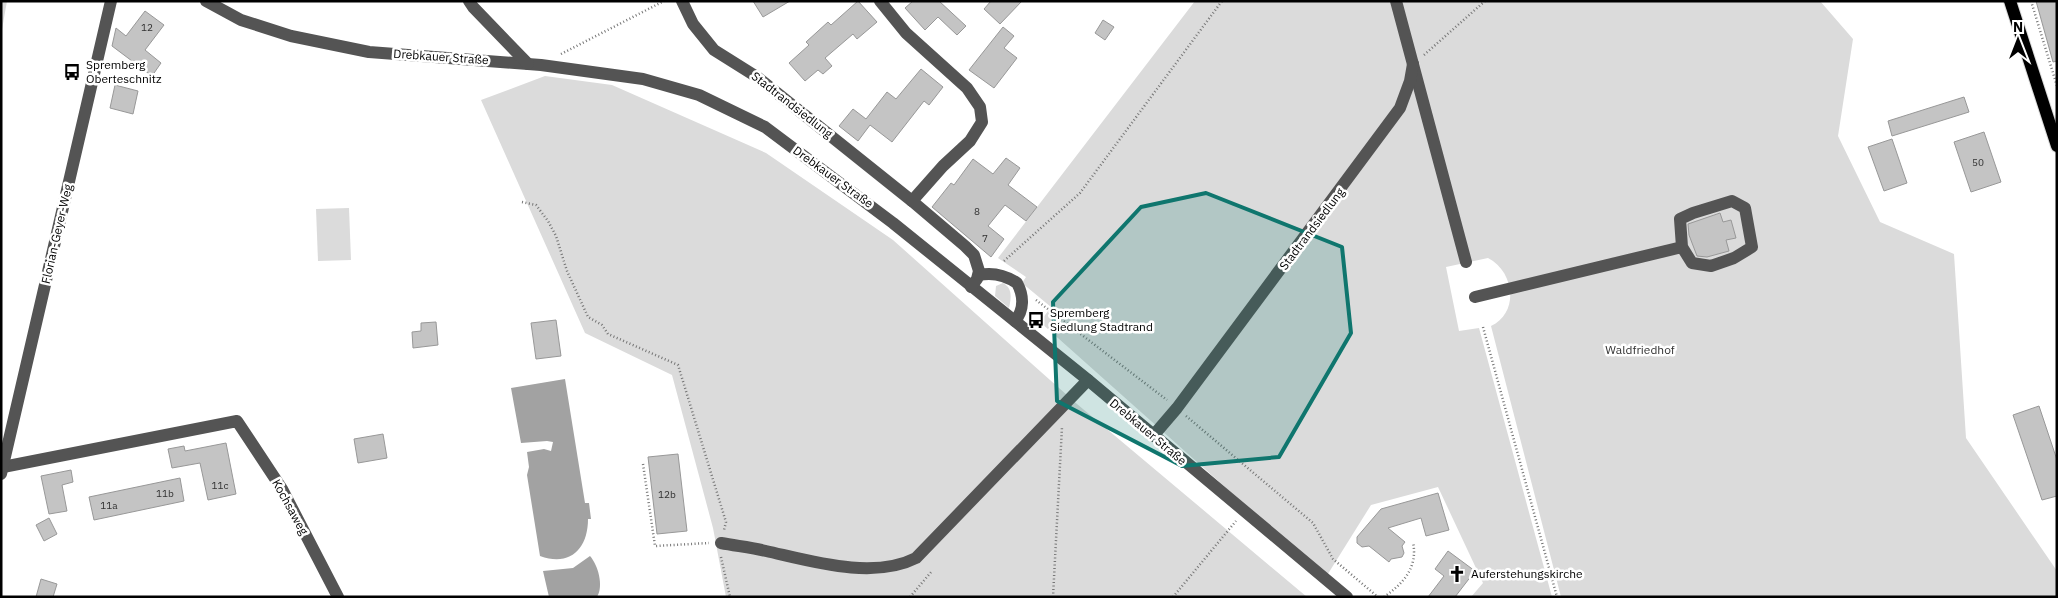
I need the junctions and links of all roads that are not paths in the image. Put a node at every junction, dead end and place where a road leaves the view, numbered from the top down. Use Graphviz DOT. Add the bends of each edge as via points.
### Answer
graph roads {
  1 [pos="111,1"];
  2 [pos="206,1"];
  3 [pos="469,1"];
  4 [pos="682,1"];
  5 [pos="880,1"];
  6 [pos="1396,1"];
  7 [pos="2010,1"];
  8 [pos="535,64"];
  9 [pos="1414,64"];
  10 [pos="2057,146"];
  11 [pos="912,201"];
  12 [pos="1682,247"];
  13 [pos="1466,262"];
  14 [pos="985,274"];
  15 [pos="972,287"];
  16 [pos="1475,297"];
  17 [pos="1015,321"];
  18 [pos="1088,380"];
  19 [pos="238,421"];
  20 [pos="1153,436"];
  21 [pos="2,470"];
  22 [pos="721,543"];
  23 [pos="338,597"];
  24 [pos="1347,597"];
  1 -- 21 [label="street, Florian-Geyer-Weg"];
  2 -- 8 [label="street, Drebkauer Straße" via="241,20 291,36 369,52"];
  3 -- 8 [label="street"];
  4 -- 11 [label="street, Stadtrandsiedlung" via="693,24 714,50 757,77"];
  5 -- 11 [label="street" via="906,33 967,88 980,107 982,122 970,141"];
  6 -- 9 [label="street"];
  7 -- 10 [label="main road"];
  8 -- 15 [label="street, Drebkauer Straße" via="643,79 699,95 765,128 861,197"];
  9 -- 13 [label="street"];
  9 -- 20 [label="street, Stadtrandsiedlung" via="1400,108"];
  11 -- 14 [label="street, Stadtrandsiedlung" via="974,255"];
  12 -- 12 [label="street" via="1692,263 1711,266 1752,247 1745,208 1732,202 1680,218"];
  12 -- 16 [label="street"];
  14 -- 15 [label="street"];
  14 -- 17 [label="street" via="1007,277 1019,287 1022,306"];
  15 -- 17 [label="street, Drebkauer Straße"];
  17 -- 18 [label="street, Drebkauer Straße"];
  18 -- 20 [label="street, Drebkauer Straße"];
  18 -- 22 [label="street" via="916,558 903,565 883,568 827,565"];
  19 -- 21 [label="street, Florian-Geyer-Weg"];
  19 -- 23 [label="street, Kochsaweg" via="282,489"];
  20 -- 24 [label="street, Drebkauer Straße"];
}
